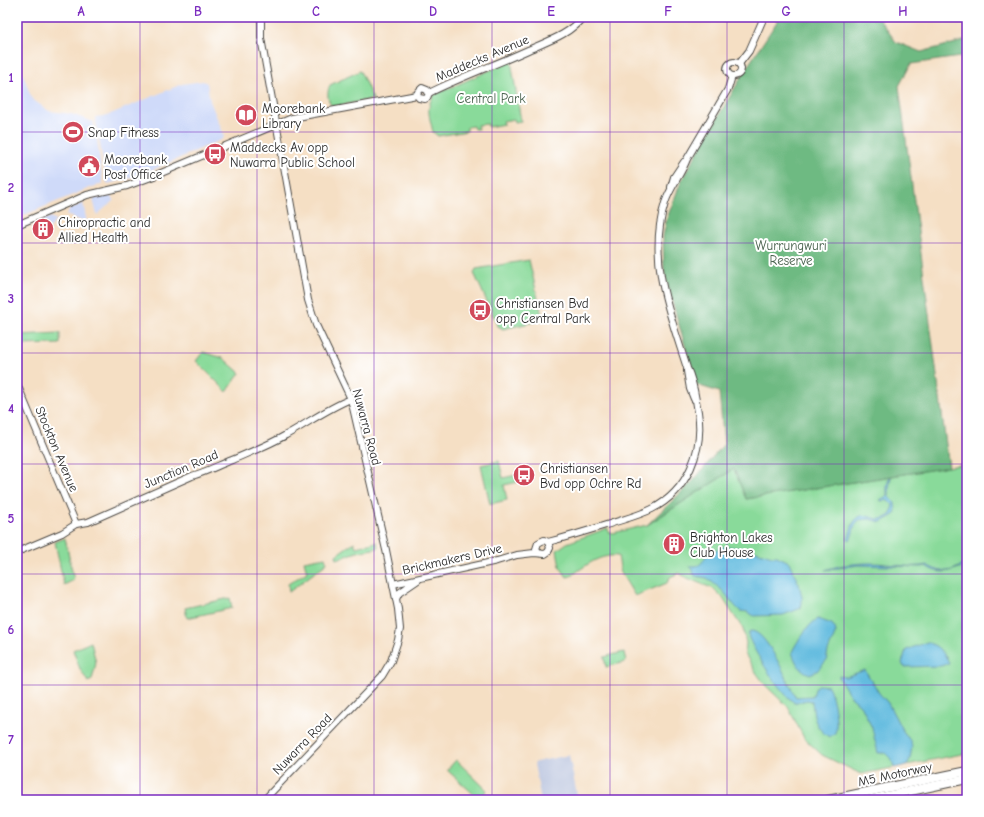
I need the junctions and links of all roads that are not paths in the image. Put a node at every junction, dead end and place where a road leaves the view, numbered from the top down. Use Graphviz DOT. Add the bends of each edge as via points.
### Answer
graph roads {
  1 [pos="260,17"];
  2 [pos="583,17"];
  3 [pos="763,18"];
  4 [pos="739,64"];
  5 [pos="732,76"];
  6 [pos="277,124"];
  7 [pos="18,224"];
  8 [pos="17,384"];
  9 [pos="351,399"];
  10 [pos="76,524"];
  11 [pos="537,544"];
  12 [pos="549,545"];
  13 [pos="17,552"];
  14 [pos="539,552"];
  15 [pos="517,555"];
  16 [pos="421,578"];
  17 [pos="393,584"];
  18 [pos="396,599"];
  19 [pos="967,771"];
  20 [pos="967,779"];
  21 [pos="264,800"];
  22 [pos="828,800"];
  23 [pos="868,800"];
  1 -- 6 [label="street, Nuwarra Road" via="261,38"];
  2 -- 6 [label="street, Maddecks Avenue" via="573,28 560,36 428,93 422,88 417,95 302,115"];
  3 -- 4 [label="street" via="749,51"];
  4 -- 5 [label="street" via="740,72"];
  4 -- 5 [label="street" via="733,62 728,65 727,71"];
  5 -- 12 [label="street" via="728,89 670,191 660,225 658,258 662,286 687,368 699,419 700,438 695,458 688,475 676,491 659,506"];
  6 -- 7 [label="street" via="154,176 87,196"];
  6 -- 9 [label="street, Nuwarra Road" via="308,300 316,325"];
  8 -- 10 [label="street, Stockton Avenue"];
  9 -- 10 [label="street, Junction Road" via="277,441 88,522"];
  9 -- 17 [label="street, Nuwarra Road"];
  10 -- 13 [label="street, Junction Road" via="62,533"];
  11 -- 12 [label="street" via="542,540"];
  11 -- 14 [label="street" via="536,549"];
  11 -- 15 [label="street, Brickmakers Drive"];
  12 -- 14 [label="street" via="548,552"];
  14 -- 15 [label="street, Brickmakers Drive"];
  15 -- 16 [label="street, Brickmakers Drive"];
  16 -- 17 [label="street, Brickmakers Drive"];
  16 -- 18 [label="street" via="399,592"];
  17 -- 18 [label="street, Nuwarra Road"];
  18 -- 21 [label="street, Nuwarra Road" via="399,619 398,640 388,666 366,694"];
  19 -- 22 [label="highway, M5 Motorway"];
  20 -- 23 [label="highway, M5 Motorway"];
}
